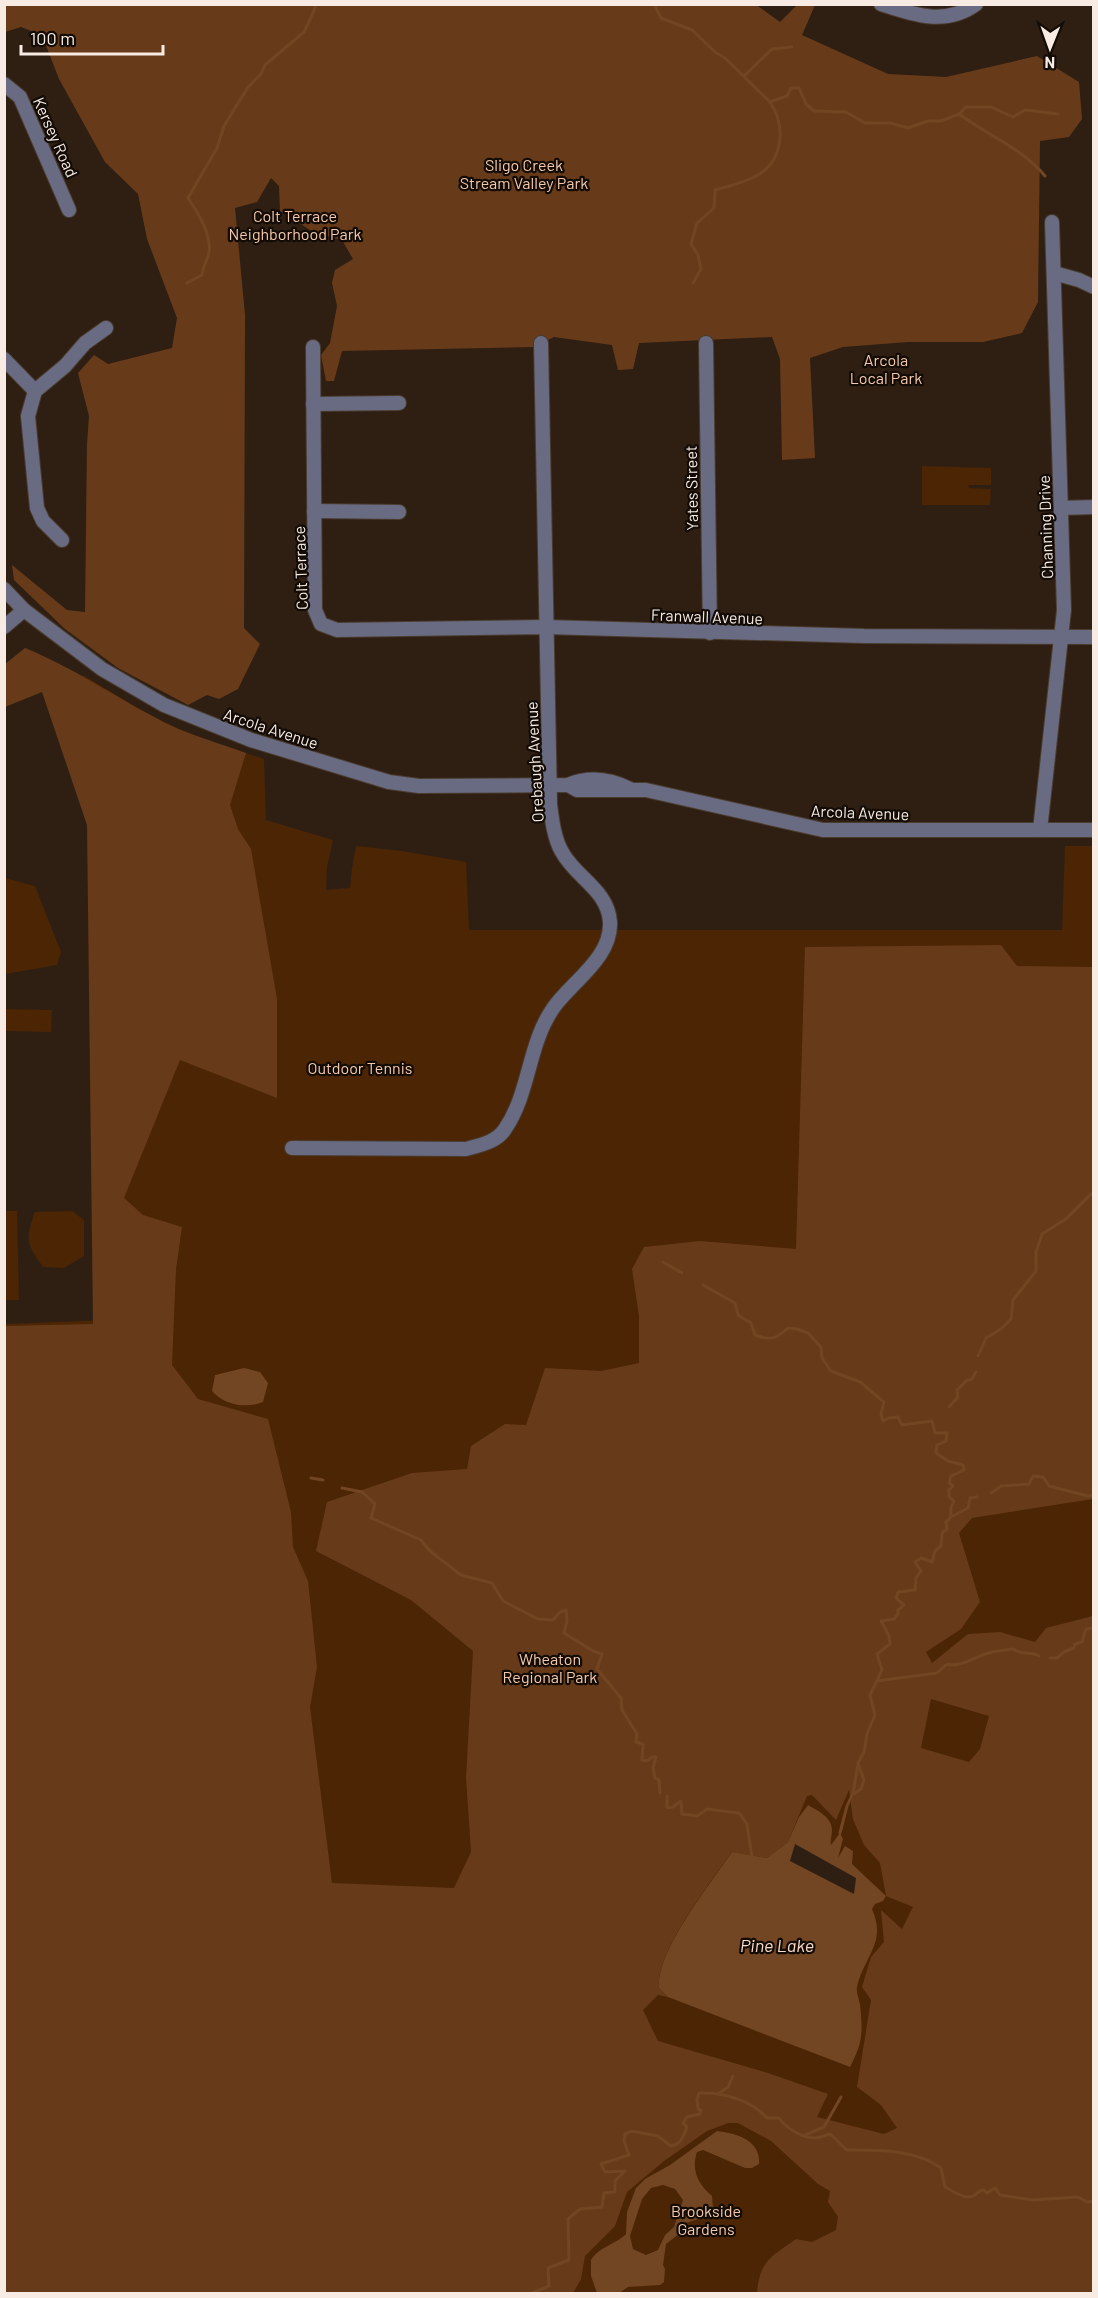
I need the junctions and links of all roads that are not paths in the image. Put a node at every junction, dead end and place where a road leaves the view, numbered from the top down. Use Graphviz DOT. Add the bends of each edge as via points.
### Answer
graph roads {
  1 [pos="881,4"];
  2 [pos="976,4"];
  3 [pos="4,84"];
  4 [pos="69,210"];
  5 [pos="1052,222"];
  6 [pos="1053,273"];
  7 [pos="1094,287"];
  8 [pos="106,328"];
  9 [pos="541,343"];
  10 [pos="706,343"];
  11 [pos="313,347"];
  12 [pos="4,359"];
  13 [pos="34,391"];
  14 [pos="399,403"];
  15 [pos="314,404"];
  16 [pos="1094,507"];
  17 [pos="1061,508"];
  18 [pos="314,511"];
  19 [pos="399,512"];
  20 [pos="62,540"];
  21 [pos="4,589"];
  22 [pos="24,610"];
  23 [pos="321,624"];
  24 [pos="4,627"];
  25 [pos="546,627"];
  26 [pos="710,633"];
  27 [pos="1062,637"];
  28 [pos="1094,637"];
  29 [pos="549,786"];
  30 [pos="1040,830"];
  31 [pos="1094,830"];
  32 [pos="292,1148"];
  1 -- 2 [label="street" via="936,18 950,17"];
  3 -- 4 [label="street, Kersey Road" via="20,97"];
  5 -- 6 [label="street, Channing Drive"];
  6 -- 7 [label="street"];
  6 -- 17 [label="street, Channing Drive"];
  8 -- 13 [label="street"];
  9 -- 25 [label="street, Orebaugh Avenue"];
  10 -- 26 [label="street, Yates Street"];
  11 -- 15 [label="street, Colt Terrace"];
  12 -- 13 [label="street"];
  13 -- 20 [label="street" via="28,416 37,508 43,521"];
  14 -- 15 [label="street"];
  15 -- 18 [label="street, Colt Terrace"];
  16 -- 17 [label="street"];
  17 -- 27 [label="street, Channing Drive"];
  18 -- 19 [label="street, Colt Terrace"];
  18 -- 23 [label="street, Colt Terrace" via="315,610"];
  21 -- 22 [label="street, Arcola Avenue"];
  22 -- 24 [label="street"];
  22 -- 29 [label="street, Arcola Avenue" via="102,669 164,705 251,740 389,782 419,786"];
  23 -- 25 [label="street, Franwall Avenue" via="337,630"];
  25 -- 26 [label="street, Franwall Avenue"];
  25 -- 29 [label="street, Orebaugh Avenue"];
  26 -- 27 [label="street, Franwall Avenue"];
  27 -- 28 [label="street, Franwall Avenue"];
  27 -- 30 [label="street, Channing Drive"];
  29 -- 30 [label="street, Arcola Avenue" via="646,790 822,830"];
  29 -- 32 [label="street, Orebaugh Avenue" via="553,828 562,853 598,892 608,909 609,939 596,961 553,1008 539,1034 517,1108 504,1131 487,1143 466,1149"];
  30 -- 31 [label="street, Arcola Avenue"];
}
